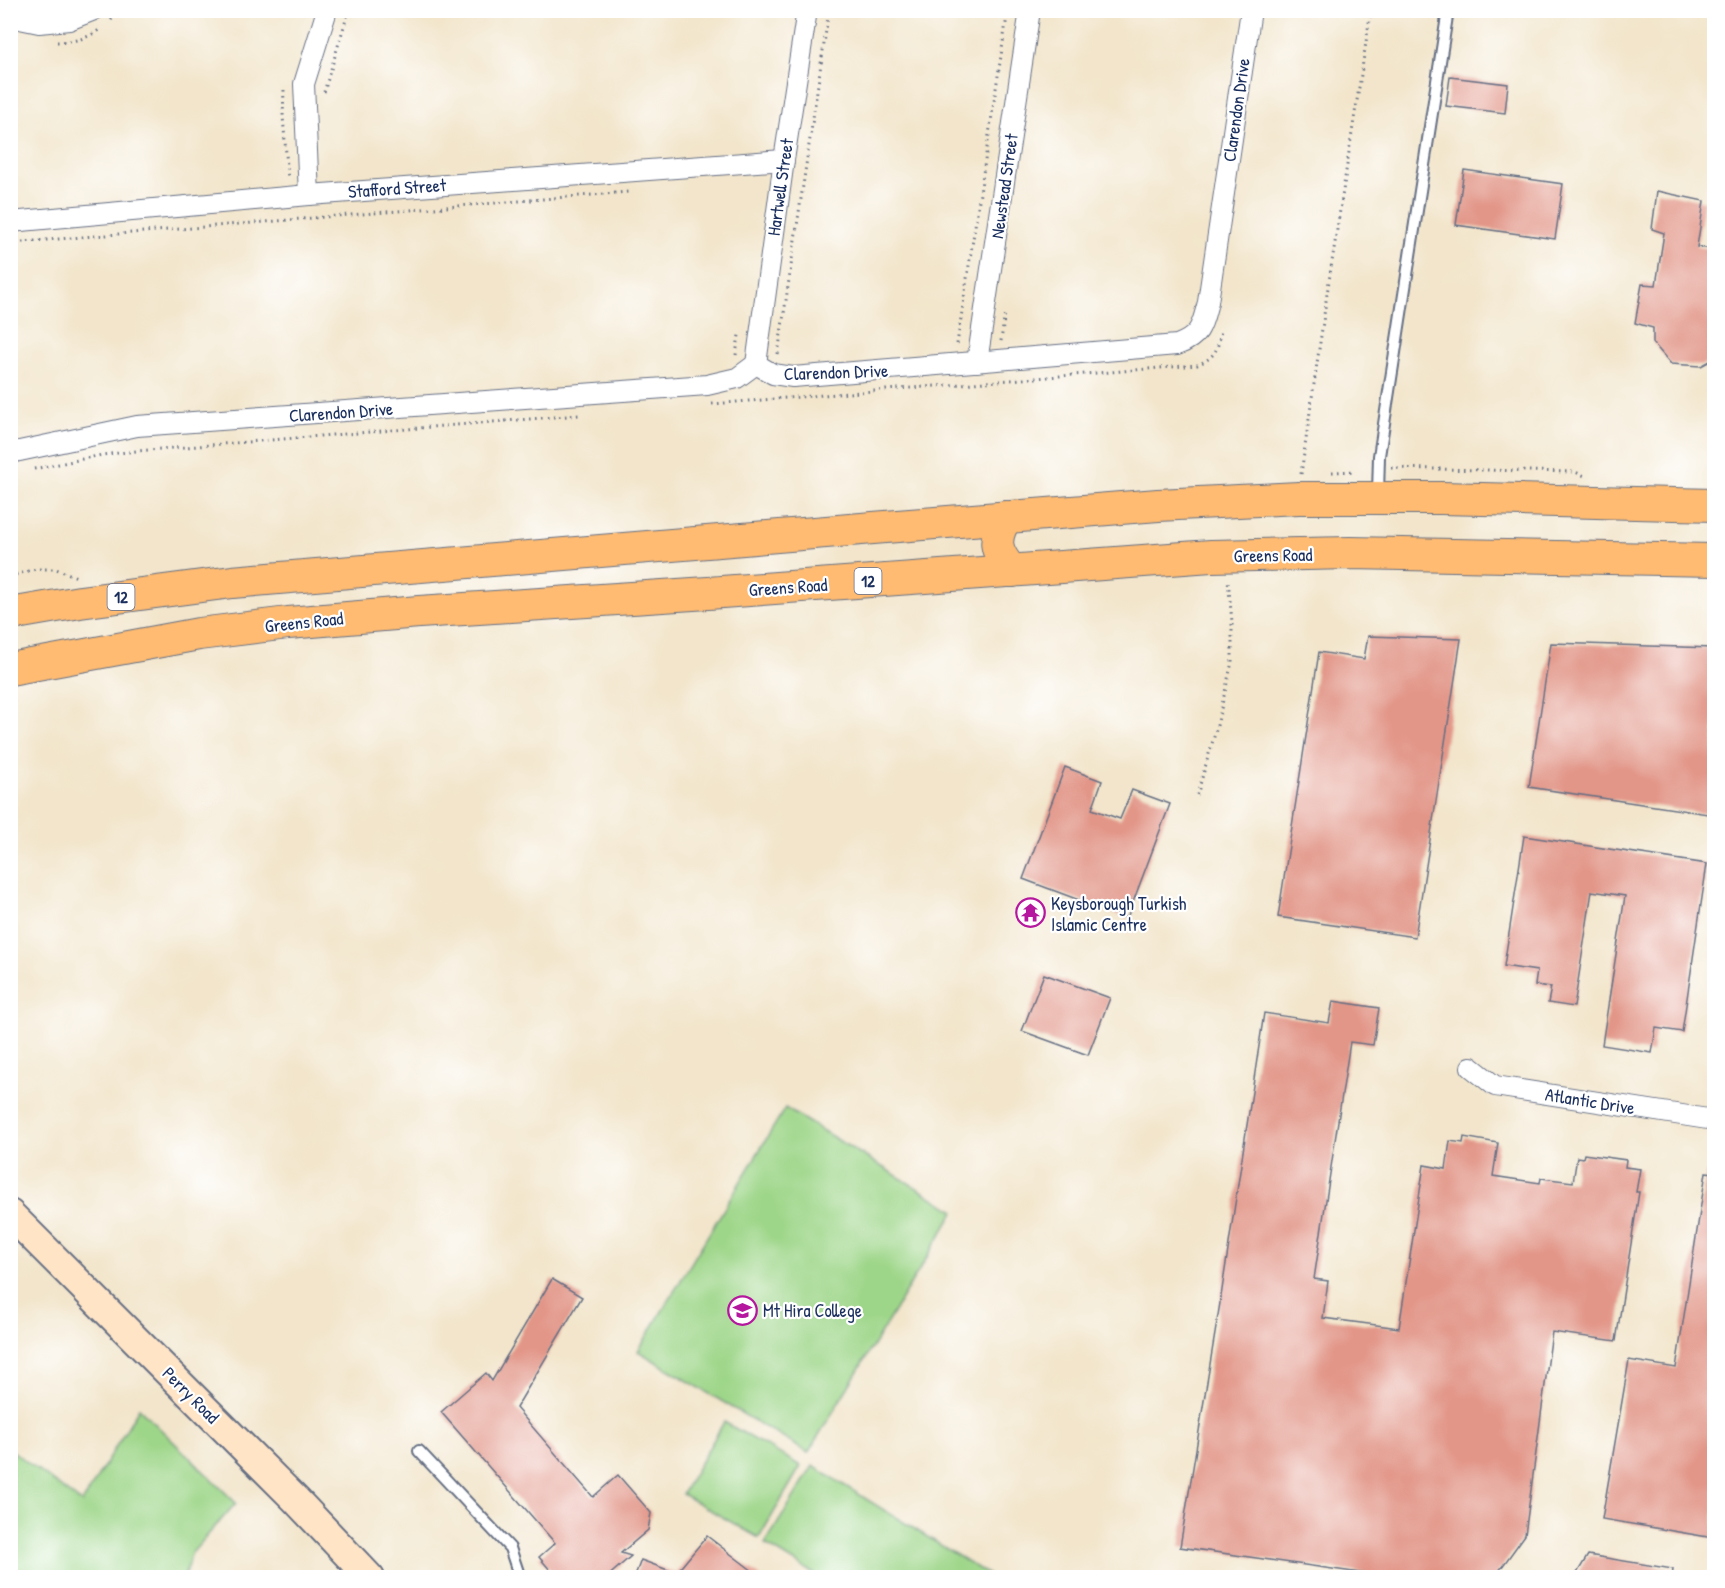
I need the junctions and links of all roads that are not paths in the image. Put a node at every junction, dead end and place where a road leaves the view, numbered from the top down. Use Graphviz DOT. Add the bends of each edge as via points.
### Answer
graph roads {
  1 [pos="94,10"];
  2 [pos="327,10"];
  3 [pos="807,10"];
  4 [pos="1030,10"];
  5 [pos="1251,10"];
  6 [pos="1448,10"];
  7 [pos="10,16"];
  8 [pos="784,160"];
  9 [pos="309,195"];
  10 [pos="10,222"];
  11 [pos="756,362"];
  12 [pos="977,362"];
  13 [pos="10,453"];
  14 [pos="1378,498"];
  15 [pos="1714,505"];
  16 [pos="1006,517"];
  17 [pos="1714,560"];
  18 [pos="1011,571"];
  19 [pos="175,590"];
  20 [pos="10,614"];
  21 [pos="184,637"];
  22 [pos="10,669"];
  23 [pos="1471,1067"];
  24 [pos="1714,1120"];
  25 [pos="10,1214"];
  26 [pos="419,1451"];
  27 [pos="370,1578"];
  28 [pos="520,1578"];
  1 -- 7 [label="street" via="69,20 39,23"];
  2 -- 9 [label="street" via="304,84"];
  3 -- 8 [label="street, Hartwell Street"];
  4 -- 12 [label="street, Newstead Street"];
  5 -- 12 [label="street, Clarendon Drive" via="1208,302 1198,331 1190,340 1177,345"];
  6 -- 14 [label="lane" via="1380,449"];
  8 -- 9 [label="street, Stafford Street"];
  8 -- 11 [label="street, Hartwell Street"];
  9 -- 10 [label="street, Stafford Street"];
  11 -- 12 [label="street, Clarendon Drive" via="773,374 793,377"];
  11 -- 13 [label="street, Clarendon Drive" via="737,378 707,385 137,426"];
  14 -- 15 [label="main road, 12"];
  14 -- 16 [label="main road, 12" via="1224,501"];
  16 -- 18 [label="main road" via="996,542"];
  16 -- 19 [label="main road, 12"];
  17 -- 18 [label="main road, Greens Road / 12" via="1350,553 1211,556"];
  18 -- 21 [label="main road, Greens Road / 12" via="419,612"];
  19 -- 20 [label="main road, 12"];
  19 -- 21 [label="main road"];
  21 -- 22 [label="main road, Greens Road / 12"];
  23 -- 24 [label="street, Atlantic Drive" via="1495,1086"];
  25 -- 27 [label="main road, Perry Road"];
  26 -- 28 [label="lane" via="510,1548"];
}
